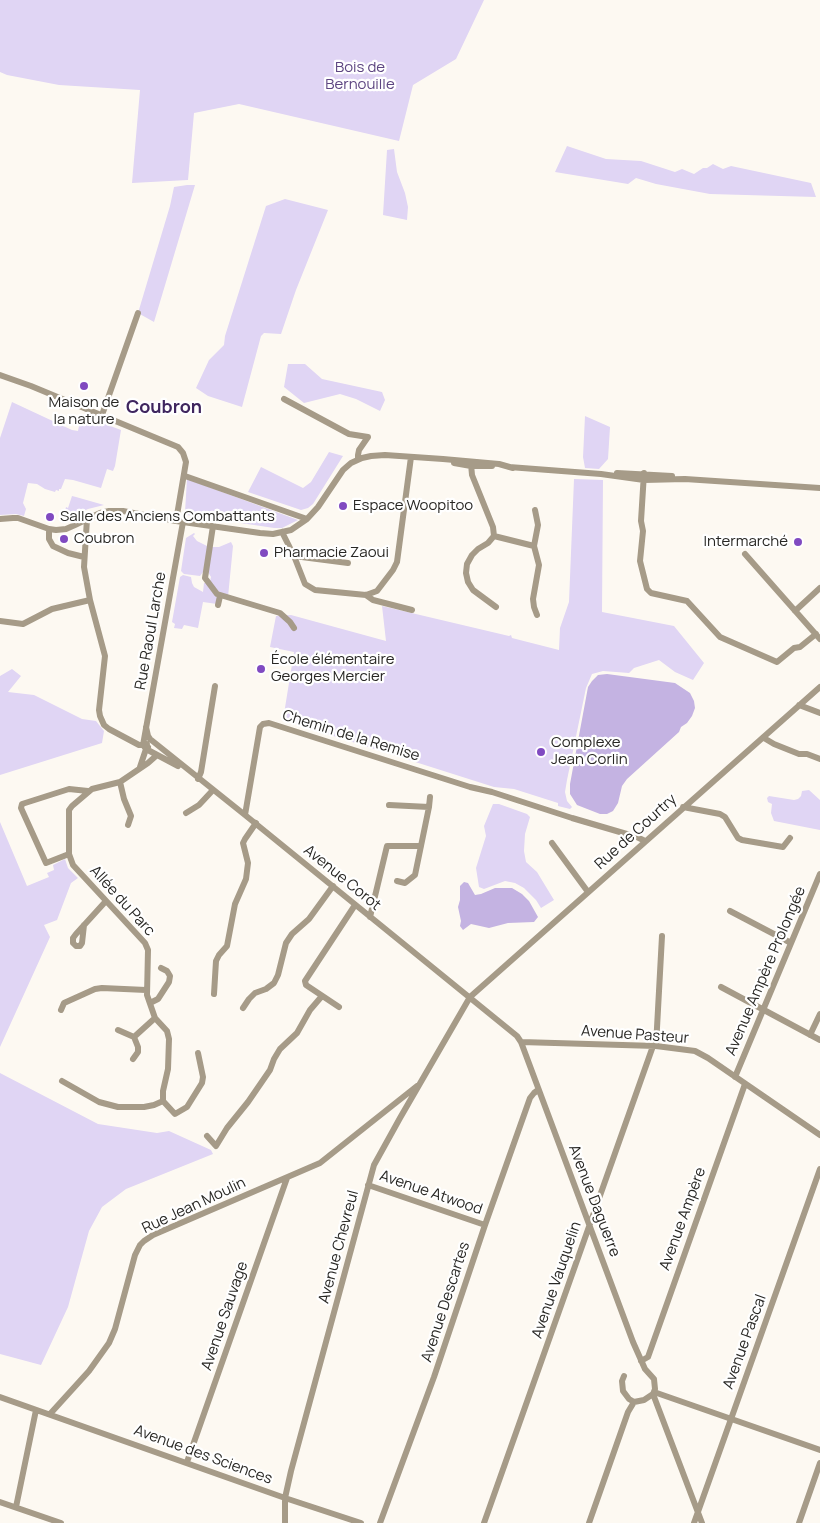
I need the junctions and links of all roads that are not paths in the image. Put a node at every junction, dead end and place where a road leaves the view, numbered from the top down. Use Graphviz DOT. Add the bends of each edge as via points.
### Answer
graph roads {
  1 [pos="138,313"];
  2 [pos="0,375"];
  3 [pos="284,399"];
  4 [pos="102,415"];
  5 [pos="411,457"];
  6 [pos="358,459"];
  7 [pos="471,463"];
  8 [pos="185,476"];
  9 [pos="644,477"];
  10 [pos="777,485"];
  11 [pos="820,488"];
  12 [pos="820,492"];
  13 [pos="535,510"];
  14 [pos="0,519"];
  15 [pos="88,519"];
  16 [pos="307,519"];
  17 [pos="180,522"];
  18 [pos="213,526"];
  19 [pos="49,529"];
  20 [pos="282,532"];
  21 [pos="494,536"];
  22 [pos="534,546"];
  23 [pos="745,554"];
  24 [pos="294,556"];
  25 [pos="84,557"];
  26 [pos="348,564"];
  27 [pos="820,588"];
  28 [pos="366,594"];
  29 [pos="220,596"];
  30 [pos="90,600"];
  31 [pos="218,605"];
  32 [pos="496,607"];
  33 [pos="412,610"];
  34 [pos="795,610"];
  35 [pos="537,615"];
  36 [pos="0,621"];
  37 [pos="294,628"];
  38 [pos="818,636"];
  39 [pos="215,686"];
  40 [pos="820,687"];
  41 [pos="799,705"];
  42 [pos="820,713"];
  43 [pos="146,727"];
  44 [pos="764,738"];
  45 [pos="150,739"];
  46 [pos="144,747"];
  47 [pos="168,754"];
  48 [pos="157,755"];
  49 [pos="820,759"];
  50 [pos="140,769"];
  51 [pos="198,779"];
  52 [pos="120,782"];
  53 [pos="213,790"];
  54 [pos="88,791"];
  55 [pos="430,797"];
  56 [pos="389,804"];
  57 [pos="429,807"];
  58 [pos="684,807"];
  59 [pos="186,813"];
  60 [pos="245,815"];
  61 [pos="256,824"];
  62 [pos="128,825"];
  63 [pos="790,838"];
  64 [pos="646,841"];
  65 [pos="552,843"];
  66 [pos="421,846"];
  67 [pos="69,854"];
  68 [pos="820,874"];
  69 [pos="398,881"];
  70 [pos="332,886"];
  71 [pos="588,892"];
  72 [pos="106,901"];
  73 [pos="355,904"];
  74 [pos="730,911"];
  75 [pos="370,917"];
  76 [pos="84,926"];
  77 [pos="662,936"];
  78 [pos="791,943"];
  79 [pos="161,968"];
  80 [pos="721,987"];
  81 [pos="146,990"];
  82 [pos="214,994"];
  83 [pos="322,996"];
  84 [pos="470,997"];
  85 [pos="150,1003"];
  86 [pos="339,1007"];
  87 [pos="243,1008"];
  88 [pos="61,1010"];
  89 [pos="763,1010"];
  90 [pos="820,1014"];
  91 [pos="155,1018"];
  92 [pos="118,1030"];
  93 [pos="810,1035"];
  94 [pos="134,1037"];
  95 [pos="820,1040"];
  96 [pos="521,1042"];
  97 [pos="654,1046"];
  98 [pos="198,1053"];
  99 [pos="133,1059"];
  100 [pos="735,1077"];
  101 [pos="62,1081"];
  102 [pos="420,1083"];
  103 [pos="745,1084"];
  104 [pos="538,1090"];
  105 [pos="402,1098"];
  106 [pos="163,1100"];
  107 [pos="408,1103"];
  108 [pos="820,1135"];
  109 [pos="207,1136"];
  110 [pos="820,1169"];
  111 [pos="287,1178"];
  112 [pos="368,1185"];
  113 [pos="590,1224"];
  114 [pos="485,1225"];
  115 [pos="642,1361"];
  116 [pos="624,1376"];
  117 [pos="653,1393"];
  118 [pos="0,1397"];
  119 [pos="634,1402"];
  120 [pos="36,1410"];
  121 [pos="50,1414"];
  122 [pos="731,1418"];
  123 [pos="820,1450"];
  124 [pos="187,1462"];
  125 [pos="820,1463"];
  126 [pos="285,1498"];
  127 [pos="0,1502"];
  128 [pos="16,1507"];
  129 [pos="698,1512"];
  130 [pos="62,1523"];
  131 [pos="285,1523"];
  132 [pos="361,1523"];
  133 [pos="380,1523"];
  134 [pos="484,1523"];
  135 [pos="589,1523"];
  136 [pos="694,1523"];
  137 [pos="702,1523"];
  138 [pos="799,1523"];
  1 -- 4 [label="street"];
  2 -- 4 [label="street, Rue Raoul Larche"];
  3 -- 6 [label="street" via="348,434 368,437 359,450"];
  4 -- 8 [label="street, Rue Raoul Larche" via="178,447 186,462"];
  5 -- 6 [label="street" via="371,456"];
  5 -- 7 [label="street"];
  5 -- 28 [label="street" via="397,562 377,591"];
  6 -- 16 [label="street" via="343,470"];
  7 -- 9 [label="street"];
  7 -- 21 [label="street" via="472,476"];
  8 -- 16 [label="street"];
  8 -- 17 [label="street, Rue Raoul Larche"];
  9 -- 10 [label="street" via="674,476"];
  9 -- 38 [label="street" via="640,561 651,593 687,601 720,637 777,662 794,648"];
  10 -- 11 [label="street"];
  10 -- 12 [label="street"];
  13 -- 22 [label="street" via="538,525"];
  14 -- 19 [label="street" via="18,518"];
  15 -- 17 [label="street" via="114,510"];
  15 -- 19 [label="street" via="66,529"];
  15 -- 25 [label="street"];
  16 -- 20 [label="street"];
  17 -- 18 [label="street"];
  17 -- 43 [label="street, Rue Raoul Larche"];
  18 -- 20 [label="street" via="260,533"];
  18 -- 29 [label="street" via="205,578"];
  19 -- 25 [label="street" via="53,546"];
  20 -- 24 [label="street"];
  21 -- 22 [label="street"];
  21 -- 32 [label="street" via="472,555 466,573 473,590"];
  22 -- 35 [label="street" via="539,565 533,599"];
  23 -- 34 [label="street"];
  24 -- 26 [label="street"];
  24 -- 28 [label="street" via="305,584 315,590"];
  25 -- 30 [label="street"];
  27 -- 34 [label="street"];
  28 -- 33 [label="street" via="373,600"];
  29 -- 31 [label="street"];
  29 -- 37 [label="street" via="280,613"];
  30 -- 36 [label="street" via="52,609 23,624"];
  30 -- 46 [label="street" via="105,656 100,716 108,729"];
  34 -- 38 [label="street"];
  39 -- 51 [label="street"];
  40 -- 41 [label="street, Rue de Courtry"];
  41 -- 42 [label="street"];
  41 -- 44 [label="street, Rue de Courtry"];
  43 -- 45 [label="street"];
  43 -- 46 [label="street, Rue Raoul Larche"];
  44 -- 49 [label="street" via="799,754"];
  44 -- 58 [label="street, Rue de Courtry"];
  45 -- 46 [label="street"];
  45 -- 47 [label="street, Avenue Corot"];
  46 -- 47 [label="street" via="150,745"];
  46 -- 48 [label="street, Avenue Corot"];
  46 -- 50 [label="street"];
  47 -- 51 [label="street, Avenue Corot"];
  48 -- 50 [label="street"];
  48 -- 51 [label="street, Avenue Corot"];
  50 -- 52 [label="street"];
  51 -- 53 [label="street, Avenue Corot"];
  52 -- 54 [label="street"];
  52 -- 62 [label="street" via="130,816"];
  53 -- 59 [label="street"];
  53 -- 60 [label="street, Avenue Corot"];
  54 -- 67 [label="street" via="69,810"];
  54 -- 67 [label="street" via="69,789 22,804 46,863"];
  55 -- 57 [label="street"];
  56 -- 57 [label="street"];
  57 -- 66 [label="street"];
  58 -- 63 [label="street" via="720,814 742,840 783,847"];
  58 -- 64 [label="street, Rue de Courtry"];
  60 -- 61 [label="street, Avenue Corot"];
  60 -- 64 [label="street, Chemin de la Remise" via="260,727 269,723"];
  61 -- 70 [label="street, Avenue Corot"];
  61 -- 82 [label="street" via="244,839 248,863 246,879 235,904 227,946 216,961"];
  64 -- 71 [label="street, Rue de Courtry"];
  65 -- 71 [label="street"];
  66 -- 69 [label="street" via="415,875 405,882"];
  66 -- 75 [label="street" via="387,846"];
  67 -- 72 [label="street, Allée du Parc" via="72,865"];
  68 -- 78 [label="street, Avenue Ampère Prolongée"];
  70 -- 73 [label="street, Avenue Corot"];
  70 -- 87 [label="street" via="309,919 286,943 274,983 248,998"];
  71 -- 84 [label="street, Rue de Courtry"];
  72 -- 76 [label="street"];
  72 -- 81 [label="street, Allée du Parc" via="145,943 148,950"];
  73 -- 75 [label="street, Avenue Corot"];
  73 -- 83 [label="street" via="305,981"];
  74 -- 78 [label="street"];
  75 -- 84 [label="street, Avenue Corot"];
  77 -- 97 [label="street, Avenue Vauquelin"];
  78 -- 89 [label="street, Avenue Ampère Prolongée"];
  79 -- 85 [label="street" via="168,971 169,982 158,999"];
  80 -- 89 [label="street"];
  81 -- 85 [label="street, Allée du Parc"];
  81 -- 88 [label="street" via="102,988 64,1003"];
  83 -- 86 [label="street"];
  83 -- 109 [label="street" via="297,1033 280,1049 270,1070 216,1146"];
  84 -- 96 [label="street" via="514,1032"];
  84 -- 102 [label="street, Avenue Chevreul"];
  85 -- 91 [label="street, Allée du Parc"];
  89 -- 93 [label="street"];
  89 -- 100 [label="street, Avenue Ampère Prolongée"];
  90 -- 93 [label="street"];
  91 -- 94 [label="street"];
  91 -- 106 [label="street, Allée du Parc" via="169,1038"];
  92 -- 94 [label="street"];
  93 -- 95 [label="street"];
  94 -- 99 [label="street" via="138,1052"];
  96 -- 97 [label="street, Avenue Pasteur"];
  96 -- 104 [label="street, Avenue Daguerre"];
  97 -- 100 [label="street, Avenue Pasteur" via="695,1051"];
  97 -- 113 [label="street, Avenue Vauquelin"];
  98 -- 106 [label="street" via="202,1083 187,1108 175,1114"];
  100 -- 103 [label="street, Avenue Pasteur"];
  101 -- 106 [label="street" via="99,1102 118,1107 144,1107"];
  102 -- 105 [label="street, Rue Jean Moulin"];
  102 -- 107 [label="street, Avenue Chevreul"];
  103 -- 108 [label="street, Avenue Pasteur"];
  103 -- 115 [label="street, Avenue Ampère" via="648,1357"];
  104 -- 113 [label="street, Avenue Daguerre"];
  104 -- 114 [label="street, Avenue Descartes" via="530,1098"];
  105 -- 107 [label="street"];
  105 -- 111 [label="street, Rue Jean Moulin" via="320,1163"];
  107 -- 112 [label="street, Avenue Chevreul" via="377,1159"];
  110 -- 122 [label="street, Avenue Pascal"];
  111 -- 121 [label="street, Rue Jean Moulin" via="144,1241 135,1255 109,1343 89,1371"];
  111 -- 124 [label="street, Avenue Sauvage"];
  112 -- 114 [label="street, Avenue Atwood"];
  112 -- 126 [label="street, Avenue Chevreul"];
  113 -- 115 [label="street, Avenue Daguerre"];
  113 -- 134 [label="street, Avenue Vauquelin"];
  114 -- 133 [label="street, Avenue Descartes"];
  115 -- 117 [label="street, Avenue Daguerre" via="654,1379"];
  116 -- 119 [label="street" via="623,1392"];
  117 -- 119 [label="street"];
  117 -- 122 [label="street"];
  117 -- 129 [label="street"];
  118 -- 120 [label="street, Avenue des Sciences"];
  119 -- 135 [label="street"];
  120 -- 121 [label="street, Avenue des Sciences"];
  120 -- 128 [label="street"];
  121 -- 124 [label="street, Avenue des Sciences"];
  122 -- 123 [label="street"];
  122 -- 129 [label="street, Avenue Pascal"];
  124 -- 126 [label="street, Avenue des Sciences"];
  125 -- 138 [label="street"];
  126 -- 131 [label="street, Avenue Chevreul"];
  126 -- 132 [label="street, Avenue des Sciences"];
  127 -- 128 [label="street"];
  128 -- 130 [label="street"];
  129 -- 136 [label="street, Avenue Pascal"];
  129 -- 137 [label="street"];
}
